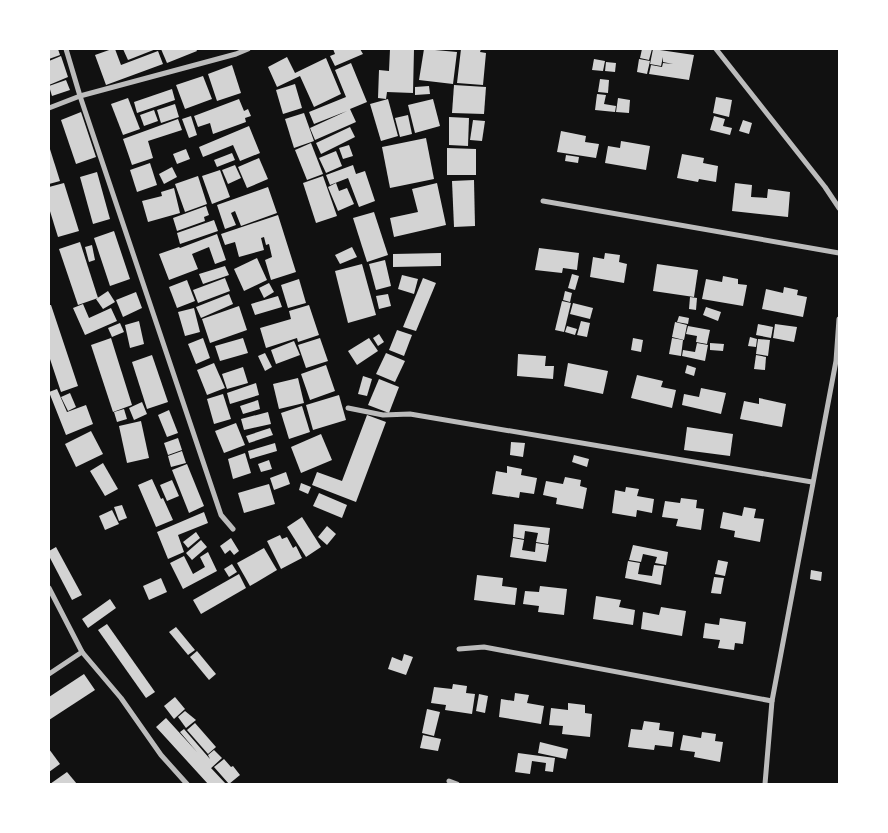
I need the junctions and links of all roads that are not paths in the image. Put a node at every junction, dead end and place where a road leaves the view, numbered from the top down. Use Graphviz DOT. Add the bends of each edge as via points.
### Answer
graph roads {
  1 [pos="66,49"];
  2 [pos="248,49"];
  3 [pos="716,49"];
  4 [pos="80,96"];
  5 [pos="49,108"];
  6 [pos="543,201"];
  7 [pos="839,208"];
  8 [pos="839,253"];
  9 [pos="839,319"];
  10 [pos="838,362"];
  11 [pos="348,408"];
  12 [pos="812,482"];
  13 [pos="233,529"];
  14 [pos="49,588"];
  15 [pos="459,649"];
  16 [pos="82,652"];
  17 [pos="49,674"];
  18 [pos="772,701"];
  19 [pos="449,781"];
  20 [pos="187,784"];
  21 [pos="458,784"];
  22 [pos="765,784"];
  1 -- 4 [label="street"];
  2 -- 4 [label="street"];
  3 -- 7 [label="street"];
  4 -- 5 [label="street"];
  4 -- 13 [label="street" via="221,514"];
  6 -- 8 [label="street"];
  9 -- 10 [label="street"];
  10 -- 12 [label="street"];
  11 -- 12 [label="street" via="383,415 429,417"];
  12 -- 18 [label="street"];
  14 -- 16 [label="street"];
  15 -- 18 [label="street" via="484,647"];
  16 -- 17 [label="street"];
  16 -- 20 [label="street"];
  18 -- 22 [label="street"];
  19 -- 21 [label="street"];
}
